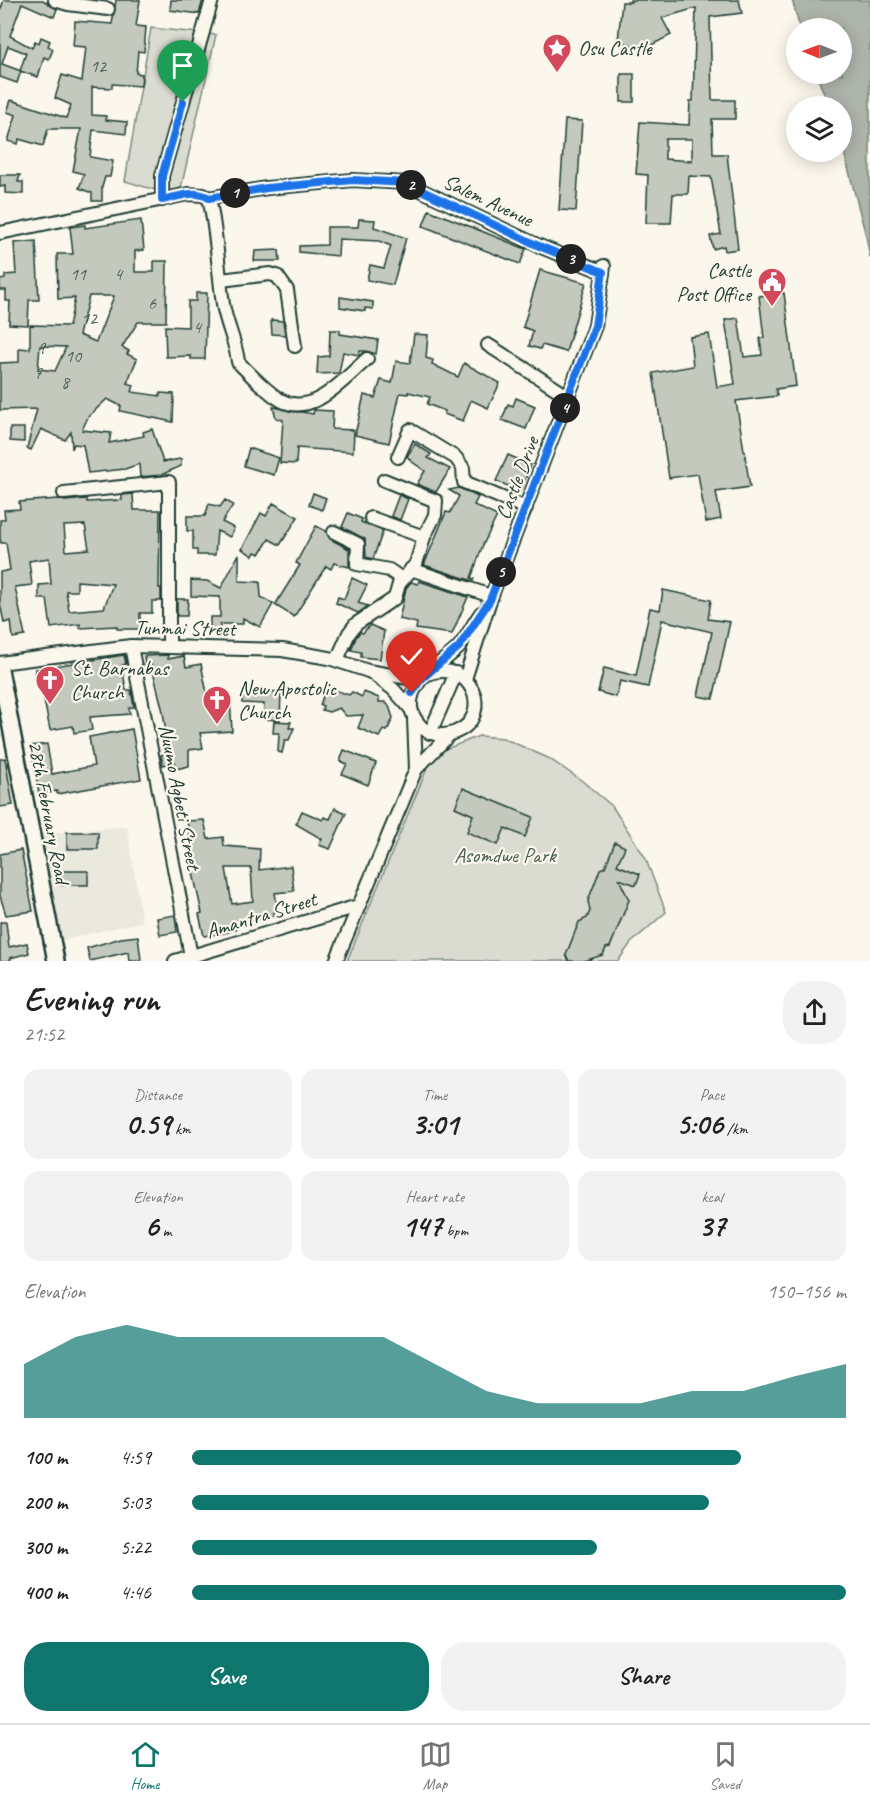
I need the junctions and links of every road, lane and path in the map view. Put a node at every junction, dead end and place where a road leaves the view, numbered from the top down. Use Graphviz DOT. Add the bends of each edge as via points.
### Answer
graph roads {
  1 [pos="55,0"];
  2 [pos="212,0"];
  3 [pos="108,9"];
  4 [pos="209,198"];
  5 [pos="162,200"];
  6 [pos="0,233"];
  7 [pos="603,269"];
  8 [pos="221,280"];
  9 [pos="488,345"];
  10 [pos="295,346"];
  11 [pos="367,359"];
  12 [pos="569,397"];
  13 [pos="398,457"];
  14 [pos="384,480"];
  15 [pos="64,493"];
  16 [pos="526,508"];
  17 [pos="371,518"];
  18 [pos="334,532"];
  19 [pos="424,537"];
  20 [pos="411,569"];
  21 [pos="402,579"];
  22 [pos="491,598"];
  23 [pos="131,646"];
  24 [pos="169,646"];
  25 [pos="337,660"];
  26 [pos="0,663"];
  27 [pos="0,670"];
  28 [pos="368,671"];
  29 [pos="460,676"];
  30 [pos="422,678"];
  31 [pos="413,714"];
  32 [pos="430,733"];
  33 [pos="449,735"];
  34 [pos="416,769"];
  35 [pos="358,906"];
  36 [pos="191,956"];
  37 [pos="56,961"];
  38 [pos="175,961"];
  39 [pos="336,961"];
  1 -- 3 [label="street"];
  2 -- 5 [label="street" via="162,176"];
  4 -- 5 [label="street, Salem Avenue" via="195,193"];
  4 -- 7 [label="street, Salem Avenue" via="353,180 406,183 539,246"];
  4 -- 8 [label="street"];
  5 -- 6 [label="street, Salem Avenue"];
  7 -- 12 [label="street, Castle Drive" via="595,326"];
  8 -- 10 [label="street" via="278,276 287,290"];
  8 -- 11 [label="street" via="223,305 238,362 277,398 297,405 318,401"];
  9 -- 12 [label="street"];
  12 -- 16 [label="street, Castle Drive"];
  13 -- 16 [label="street" via="411,430 456,458 463,468 464,482"];
  14 -- 19 [label="street" via="436,501 435,515"];
  15 -- 24 [label="street" via="169,482"];
  16 -- 22 [label="street, Castle Drive"];
  17 -- 19 [label="street"];
  18 -- 21 [label="street" via="358,544 357,564 389,570"];
  19 -- 20 [label="street"];
  20 -- 21 [label="street"];
  20 -- 22 [label="street"];
  21 -- 25 [label="street" via="392,602 356,624"];
  22 -- 29 [label="street, Castle Drive"];
  22 -- 30 [label="street, Castle Drive" via="459,647"];
  23 -- 24 [label="street, Tunmai Street"];
  23 -- 26 [label="street, Tunmai Street"];
  23 -- 36 [label="street, Nuumo Agbeti Street"];
  24 -- 25 [label="street, Tunmai Street" via="282,650"];
  25 -- 28 [label="street, Tunmai Street"];
  27 -- 37 [label="main road, 28th February Road"];
  28 -- 30 [label="street, Tunmai Street"];
  28 -- 31 [label="street, Tunmai Street" via="393,689"];
  29 -- 30 [label="street, Tunmai Street" via="435,671"];
  29 -- 32 [label="street, Castle Drive"];
  29 -- 33 [label="street" via="474,694 473,714 460,730"];
  30 -- 31 [label="street" via="412,693"];
  31 -- 32 [label="street, Tunmai Street"];
  31 -- 34 [label="street"];
  32 -- 33 [label="street"];
  33 -- 34 [label="street"];
  34 -- 35 [label="street"];
  35 -- 36 [label="street, Amantra Street"];
  35 -- 39 [label="street"];
  36 -- 38 [label="street, Amantra Street"];
}
